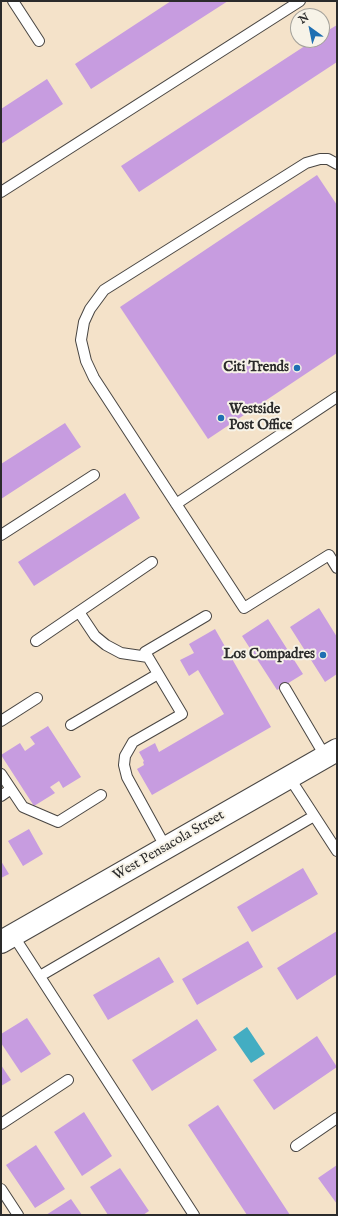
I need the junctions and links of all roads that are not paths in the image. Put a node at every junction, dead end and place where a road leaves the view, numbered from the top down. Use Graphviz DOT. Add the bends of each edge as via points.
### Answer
graph roads {
  1 [pos="13,1"];
  2 [pos="300,1"];
  3 [pos="39,41"];
  4 [pos="337,164"];
  5 [pos="1,192"];
  6 [pos="336,398"];
  7 [pos="94,475"];
  8 [pos="176,504"];
  9 [pos="1,535"];
  10 [pos="152,562"];
  11 [pos="337,568"];
  12 [pos="79,612"];
  13 [pos="206,616"];
  14 [pos="36,641"];
  15 [pos="148,657"];
  16 [pos="158,674"];
  17 [pos="285,688"];
  18 [pos="36,698"];
  19 [pos="1,721"];
  20 [pos="71,725"];
  21 [pos="331,753"];
  22 [pos="1,774"];
  23 [pos="289,777"];
  24 [pos="11,789"];
  25 [pos="101,795"];
  26 [pos="1,796"];
  27 [pos="314,816"];
  28 [pos="166,848"];
  29 [pos="337,851"];
  30 [pos="7,939"];
  31 [pos="40,976"];
  32 [pos="68,1080"];
  33 [pos="337,1118"];
  34 [pos="1,1124"];
  35 [pos="296,1146"];
  36 [pos="1,1189"];
  37 [pos="18,1215"];
  38 [pos="194,1215"];
  1 -- 3 [label="lane"];
  2 -- 5 [label="lane"];
  4 -- 8 [label="lane" via="328,159 306,162 104,290 90,308 80,340 86,361 94,378"];
  6 -- 8 [label="lane"];
  7 -- 9 [label="lane"];
  8 -- 11 [label="lane" via="244,608 329,555"];
  10 -- 12 [label="lane"];
  12 -- 14 [label="lane"];
  12 -- 15 [label="lane" via="95,636 106,645 121,653"];
  13 -- 15 [label="lane" via="145,652"];
  15 -- 16 [label="lane"];
  16 -- 20 [label="lane"];
  16 -- 28 [label="lane" via="182,714 133,742 125,756 124,765 127,777"];
  17 -- 21 [label="lane"];
  18 -- 19 [label="lane"];
  21 -- 23 [label="main road, West Pensacola Street"];
  22 -- 24 [label="lane"];
  23 -- 27 [label="lane"];
  23 -- 28 [label="main road, West Pensacola Street"];
  24 -- 25 [label="lane" via="23,807 58,822"];
  24 -- 26 [label="lane"];
  27 -- 29 [label="lane"];
  27 -- 31 [label="lane"];
  28 -- 30 [label="main road, West Pensacola Street"];
  30 -- 31 [label="lane"];
  31 -- 38 [label="lane"];
  32 -- 34 [label="lane"];
  33 -- 35 [label="lane"];
  36 -- 37 [label="lane"];
}
